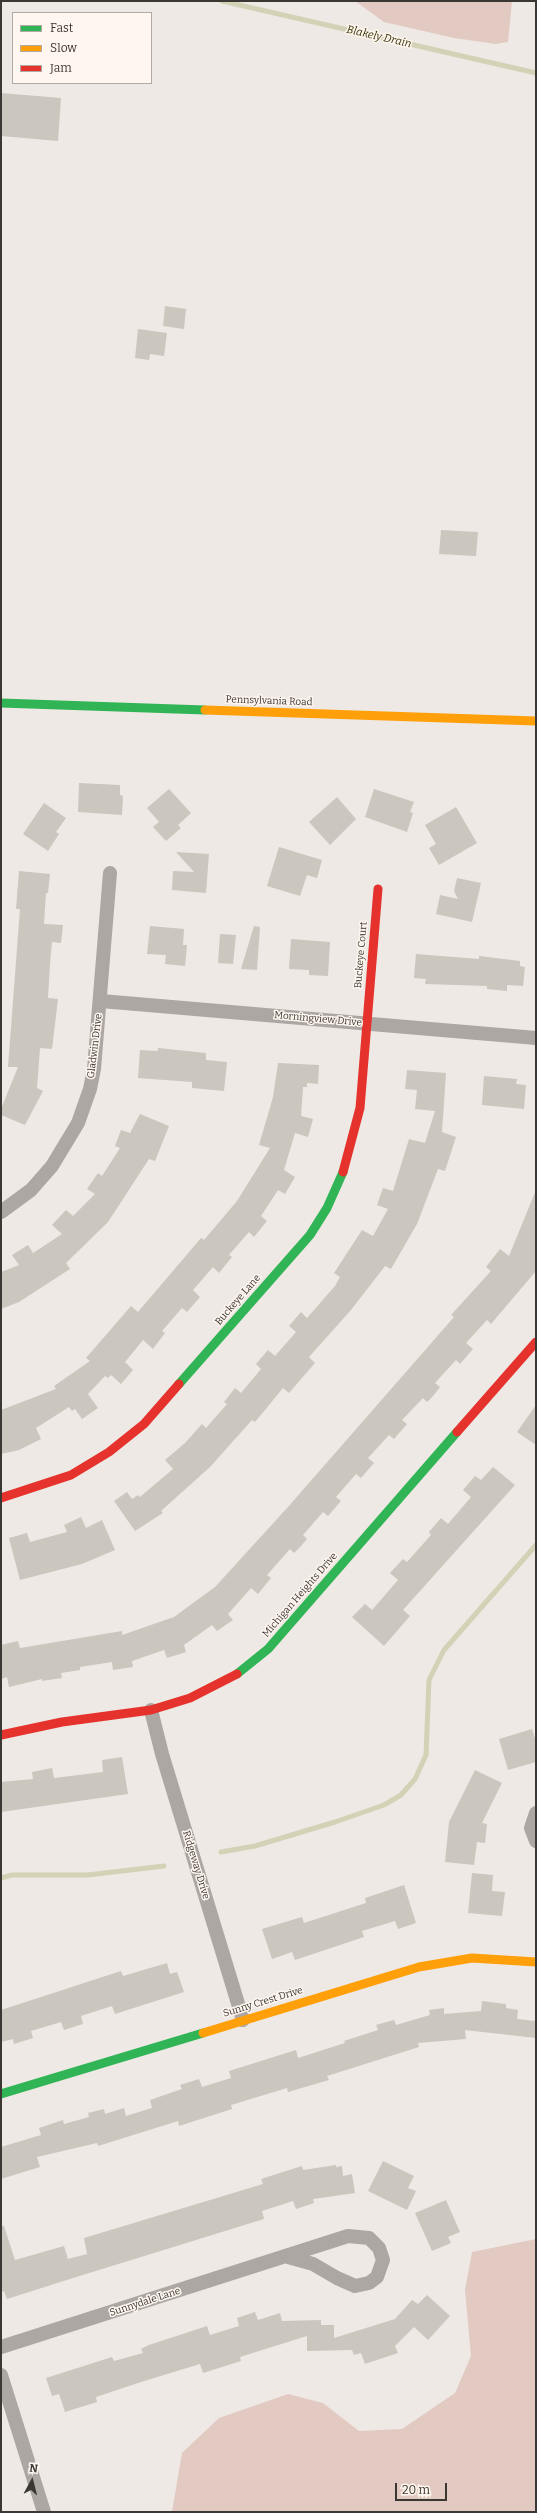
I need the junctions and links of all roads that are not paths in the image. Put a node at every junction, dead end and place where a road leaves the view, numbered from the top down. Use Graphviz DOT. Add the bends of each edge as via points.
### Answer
graph roads {
  1 [pos="1,702"];
  2 [pos="536,721"];
  3 [pos="110,873"];
  4 [pos="378,889"];
  5 [pos="100,1001"];
  6 [pos="367,1023"];
  7 [pos="536,1038"];
  8 [pos="1,1212"];
  9 [pos="535,1345"];
  10 [pos="1,1498"];
  11 [pos="151,1710"];
  12 [pos="1,1735"];
  13 [pos="536,1813"];
  14 [pos="536,1841"];
  15 [pos="536,1962"];
  16 [pos="243,2020"];
  17 [pos="1,2094"];
  18 [pos="288,2257"];
  19 [pos="1,2347"];
  20 [pos="1,2375"];
  21 [pos="44,2512"];
  1 -- 2 [label="street, Pennsylvania Road"];
  3 -- 5 [label="street, Gladwin Drive"];
  4 -- 6 [label="street, Buckeye Court"];
  5 -- 6 [label="street, Morningview Drive"];
  5 -- 8 [label="street, Gladwin Drive" via="94,1069 78,1122 52,1166 31,1190"];
  6 -- 7 [label="street, Morningview Drive"];
  6 -- 10 [label="street, Buckeye Lane" via="361,1102 353,1141 340,1182 310,1235 144,1424 109,1452 71,1475"];
  9 -- 11 [label="street, Michigan Heights Drive" via="268,1648 237,1674 217,1685 190,1698"];
  11 -- 12 [label="street, Michigan Heights Drive" via="62,1722"];
  11 -- 16 [label="street, Ridgeway Drive"];
  13 -- 14 [label="street" via="531,1828"];
  15 -- 16 [label="street, Sunny Crest Drive" via="483,1958 442,1962"];
  16 -- 17 [label="street, Sunny Crest Drive"];
  18 -- 18 [label="street, Sunnydale Lane" via="355,2236 368,2238 376,2244 383,2260 377,2277 369,2283 355,2286 313,2264"];
  18 -- 19 [label="street, Sunnydale Lane"];
  20 -- 21 [label="street"];
}
